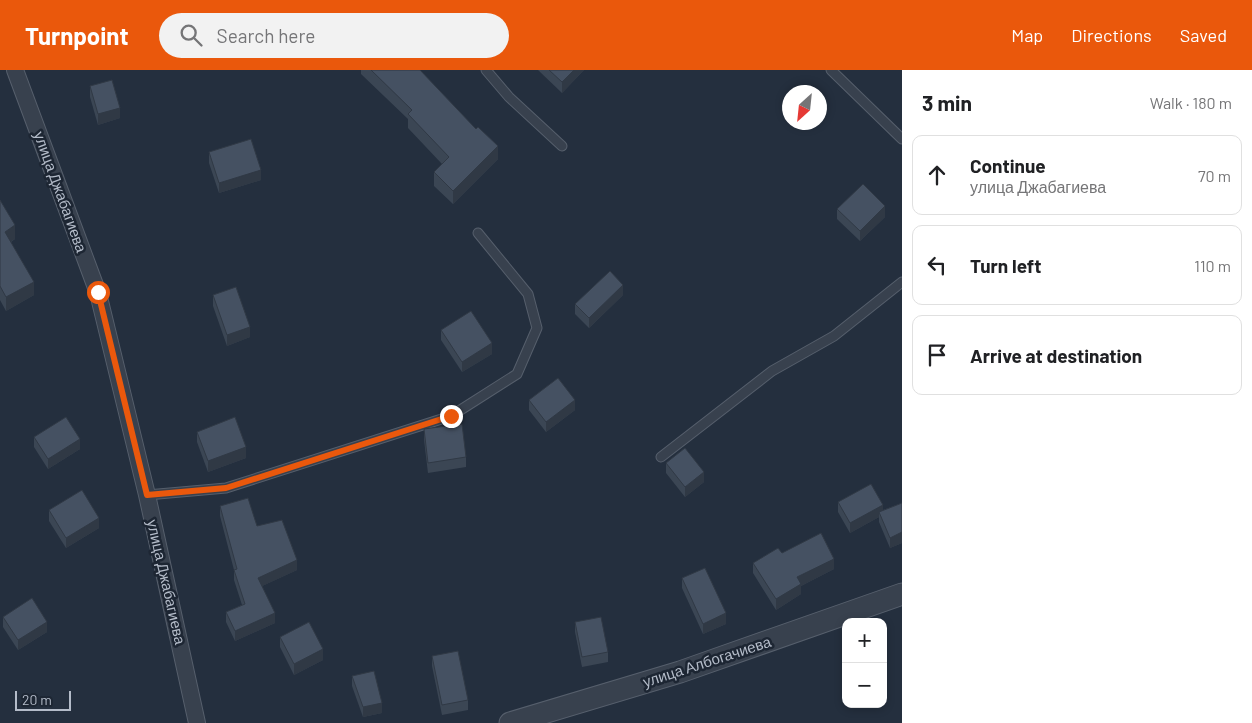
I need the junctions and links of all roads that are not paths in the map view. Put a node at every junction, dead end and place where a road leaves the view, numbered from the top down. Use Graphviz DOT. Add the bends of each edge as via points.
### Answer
graph roads {
  1 [pos="15,70"];
  2 [pos="486,70"];
  3 [pos="831,70"];
  4 [pos="902,140"];
  5 [pos="562,146"];
  6 [pos="478,233"];
  7 [pos="902,282"];
  8 [pos="661,457"];
  9 [pos="147,495"];
  10 [pos="902,594"];
  11 [pos="197,723"];
  12 [pos="510,723"];
  1 -- 9 [label="street, улица Джабагиева" via="98,292"];
  2 -- 5 [label="lane" via="509,97"];
  3 -- 4 [label="lane"];
  6 -- 9 [label="lane" via="528,294 536,328 517,374 451,416 226,488"];
  7 -- 8 [label="lane" via="834,336 772,371"];
  9 -- 11 [label="street, улица Джабагиева"];
  10 -- 12 [label="street, улица Албогачиева" via="680,672"];
}
